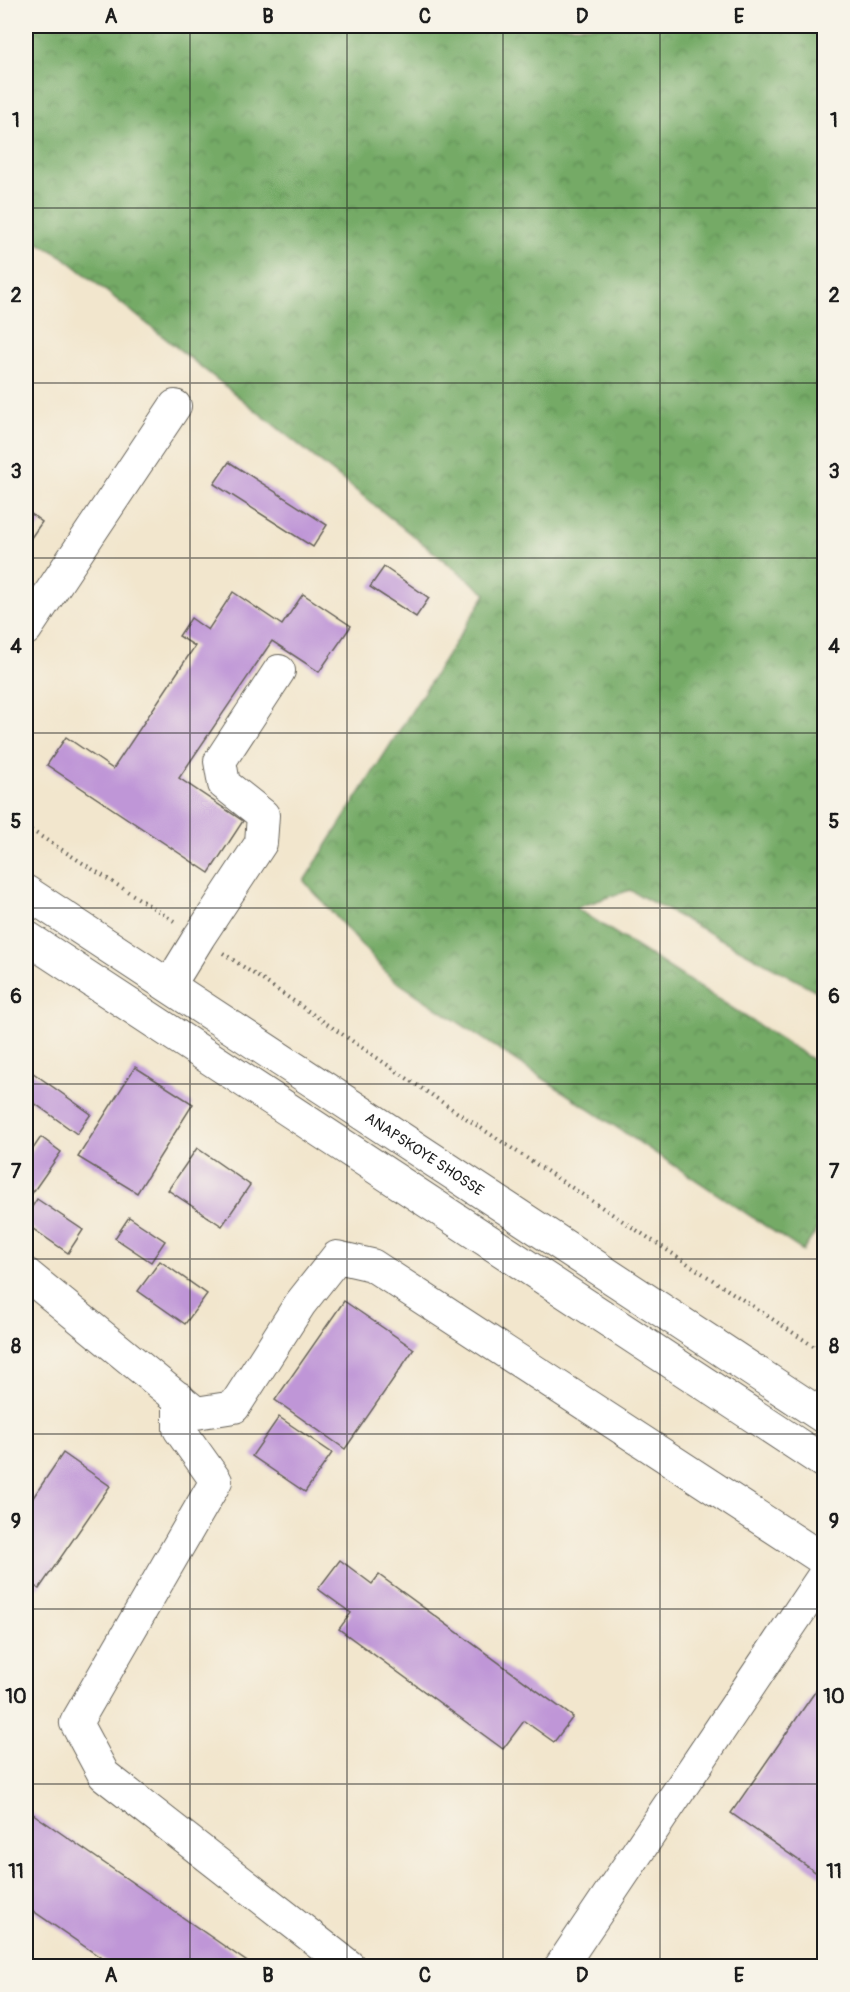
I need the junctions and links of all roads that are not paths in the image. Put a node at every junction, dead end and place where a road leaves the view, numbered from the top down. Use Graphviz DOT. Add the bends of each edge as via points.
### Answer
graph roads {
  1 [pos="175,406"];
  2 [pos="26,629"];
  3 [pos="279,672"];
  4 [pos="26,892"];
  5 [pos="26,937"];
  6 [pos="169,986"];
  7 [pos="26,1274"];
  8 [pos="179,1398"];
  9 [pos="825,1417"];
  10 [pos="825,1462"];
  11 [pos="825,1560"];
  12 [pos="825,1575"];
  13 [pos="349,1966"];
  14 [pos="561,1966"];
  1 -- 2 [label="lane"];
  3 -- 6 [label="lane" via="220,761 224,784 263,815 261,843"];
  4 -- 6 [label="highway, ANAPSKOYE SHOSSE"];
  5 -- 10 [label="highway"];
  6 -- 9 [label="highway, ANAPSKOYE SHOSSE"];
  7 -- 8 [label="lane"];
  8 -- 11 [label="lane" via="196,1413 234,1407 300,1304 337,1257 372,1265"];
  8 -- 13 [label="lane" via="179,1429 216,1481 76,1723 104,1775"];
  12 -- 14 [label="lane"];
}
